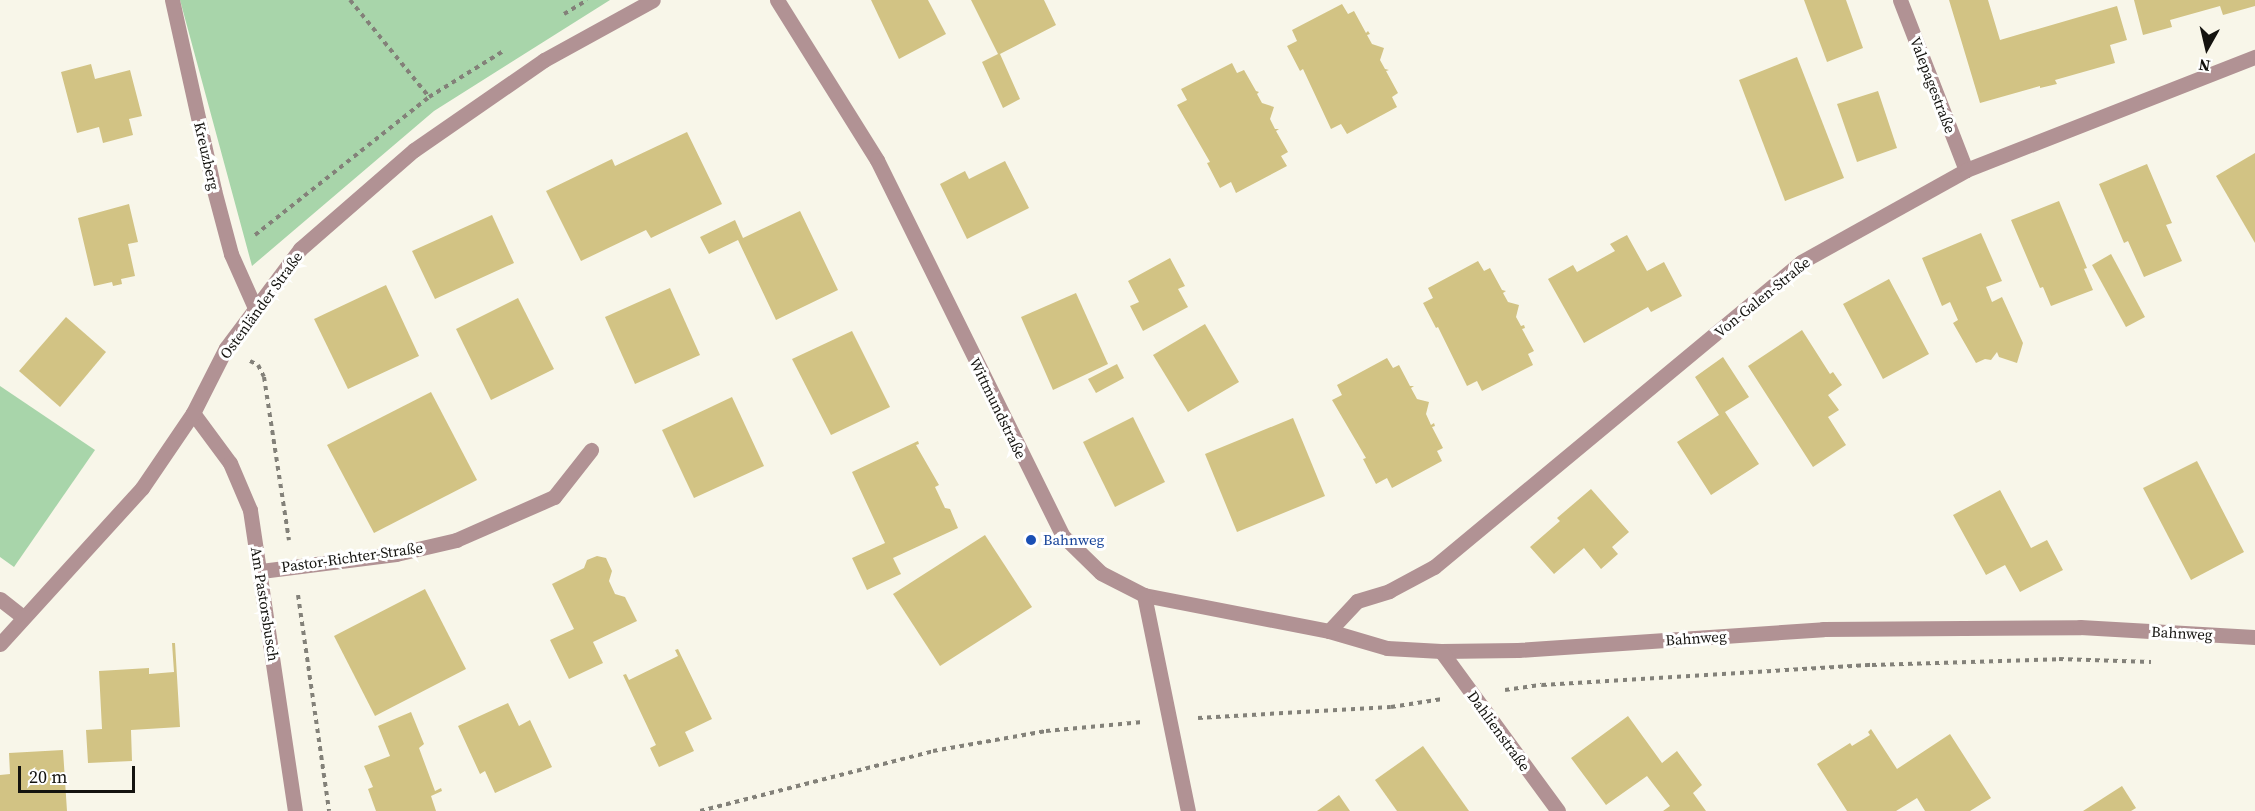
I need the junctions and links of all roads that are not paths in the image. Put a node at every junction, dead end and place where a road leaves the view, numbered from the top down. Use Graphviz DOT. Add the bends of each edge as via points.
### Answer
graph roads {
  1 [pos="172,0"];
  2 [pos="653,0"];
  3 [pos="777,0"];
  4 [pos="1900,0"];
  5 [pos="2255,57"];
  6 [pos="1966,170"];
  7 [pos="255,308"];
  8 [pos="192,413"];
  9 [pos="591,450"];
  10 [pos="261,571"];
  11 [pos="1144,595"];
  12 [pos="0,599"];
  13 [pos="23,617"];
  14 [pos="1329,631"];
  15 [pos="2255,638"];
  16 [pos="0,644"];
  17 [pos="1441,651"];
  18 [pos="295,811"];
  19 [pos="1188,811"];
  20 [pos="1558,811"];
  1 -- 7 [label="street, Kreuzberg" via="231,254"];
  2 -- 7 [label="street, Ostenländer Straße" via="544,60 414,150 300,249"];
  3 -- 11 [label="street, Wittmundstraße" via="877,160 1062,535 1101,573"];
  4 -- 6 [label="street, Valepagestraße"];
  5 -- 6 [label="street, Von-Galen-Straße"];
  6 -- 14 [label="street, Von-Galen-Straße" via="1801,262 1434,567 1389,591 1357,601"];
  7 -- 8 [label="street, Ostenländer Straße" via="226,348"];
  8 -- 10 [label="street, Am Pastorsbusch" via="230,463 250,510"];
  8 -- 13 [label="street, Ostenländer Straße" via="142,488"];
  9 -- 10 [label="street, Pastor-Richter-Straße" via="554,497 456,540 396,554"];
  10 -- 18 [label="street, Am Pastorsbusch"];
  11 -- 14 [label="street, Bahnweg"];
  11 -- 19 [label="street"];
  12 -- 13 [label="street"];
  13 -- 16 [label="street, Ostenländer Straße"];
  14 -- 17 [label="street, Bahnweg" via="1387,648"];
  15 -- 17 [label="street, Bahnweg" via="2080,627 1823,629 1518,650"];
  17 -- 20 [label="street, Dahlienstraße"];
}
